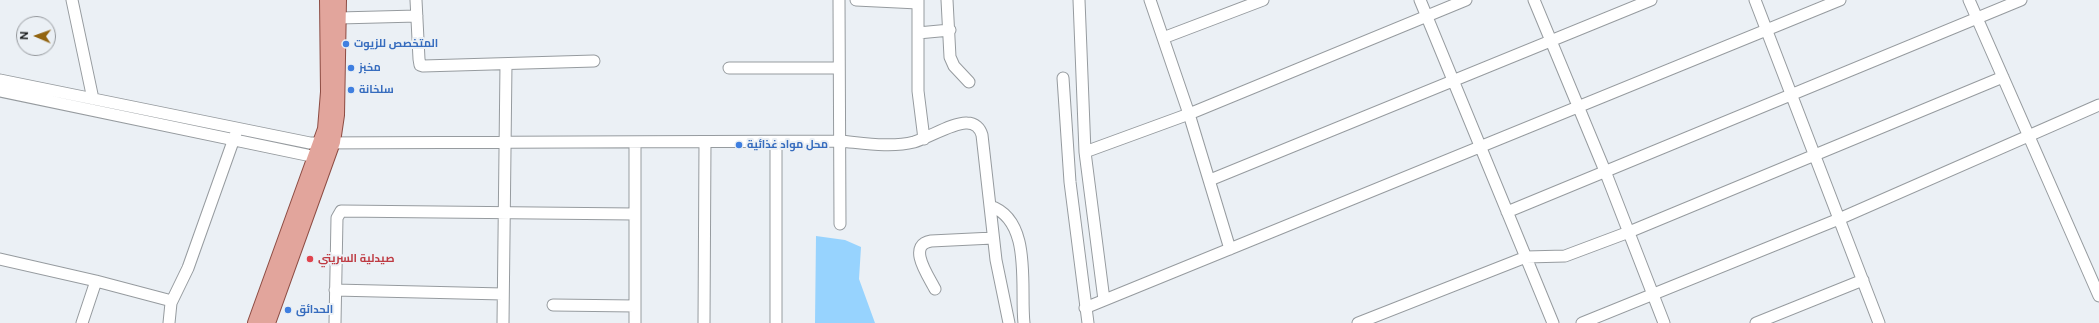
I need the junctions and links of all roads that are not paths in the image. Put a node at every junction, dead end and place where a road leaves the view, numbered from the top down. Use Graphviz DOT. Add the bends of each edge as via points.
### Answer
graph roads {
  1 [pos="72,0"];
  2 [pos="327,0"];
  3 [pos="339,0"];
  4 [pos="416,0"];
  5 [pos="839,0"];
  6 [pos="856,0"];
  7 [pos="947,0"];
  8 [pos="1079,0"];
  9 [pos="1150,0"];
  10 [pos="1263,0"];
  11 [pos="1420,0"];
  12 [pos="1466,0"];
  13 [pos="1534,0"];
  14 [pos="1651,0"];
  15 [pos="1755,0"];
  16 [pos="1840,0"];
  17 [pos="1969,0"];
  18 [pos="2022,0"];
  19 [pos="918,1"];
  20 [pos="417,16"];
  21 [pos="1427,16"];
  22 [pos="339,18"];
  23 [pos="1978,18"];
  24 [pos="950,30"];
  25 [pos="1767,30"];
  26 [pos="918,33"];
  27 [pos="1163,38"];
  28 [pos="1551,42"];
  29 [pos="594,61"];
  30 [pos="506,64"];
  31 [pos="729,68"];
  32 [pos="839,68"];
  33 [pos="2003,77"];
  34 [pos="1063,78"];
  35 [pos="0,80"];
  36 [pos="1453,81"];
  37 [pos="969,82"];
  38 [pos="0,91"];
  39 [pos="1792,95"];
  40 [pos="93,99"];
  41 [pos="2099,105"];
  42 [pos="1578,107"];
  43 [pos="1189,114"];
  44 [pos="235,134"];
  45 [pos="2028,137"];
  46 [pos="924,139"];
  47 [pos="840,141"];
  48 [pos="635,142"];
  49 [pos="705,142"];
  50 [pos="776,142"];
  51 [pos="328,143"];
  52 [pos="505,144"];
  53 [pos="1480,147"];
  54 [pos="1085,152"];
  55 [pos="1815,156"];
  56 [pos="316,157"];
  57 [pos="1605,171"];
  58 [pos="1088,175"];
  59 [pos="1210,180"];
  60 [pos="1070,182"];
  61 [pos="990,206"];
  62 [pos="504,212"];
  63 [pos="1507,212"];
  64 [pos="634,214"];
  65 [pos="1839,219"];
  66 [pos="840,224"];
  67 [pos="1629,232"];
  68 [pos="993,238"];
  69 [pos="1230,249"];
  70 [pos="1526,257"];
  71 [pos="0,259"];
  72 [pos="1863,280"];
  73 [pos="96,281"];
  74 [pos="935,289"];
  75 [pos="335,290"];
  76 [pos="503,294"];
  77 [pos="1653,294"];
  78 [pos="2099,296"];
  79 [pos="1104,300"];
  80 [pos="171,303"];
  81 [pos="553,305"];
  82 [pos="634,306"];
  83 [pos="1085,308"];
  84 [pos="82,323"];
  85 [pos="169,323"];
  86 [pos="255,323"];
  87 [pos="268,323"];
  88 [pos="335,323"];
  89 [pos="503,323"];
  90 [pos="635,323"];
  91 [pos="704,323"];
  92 [pos="776,323"];
  93 [pos="1009,323"];
  94 [pos="1024,323"];
  95 [pos="1088,323"];
  96 [pos="1358,323"];
  97 [pos="1553,323"];
  98 [pos="1582,323"];
  99 [pos="1664,323"];
  100 [pos="1756,323"];
  101 [pos="1879,323"];
  1 -- 40 [label="street"];
  2 -- 51 [label="main road"];
  3 -- 22 [label="main road"];
  4 -- 20 [label="street"];
  5 -- 32 [label="street"];
  6 -- 19 [label="street"];
  7 -- 24 [label="street"];
  8 -- 54 [label="street"];
  9 -- 27 [label="street"];
  10 -- 27 [label="street"];
  11 -- 21 [label="street"];
  12 -- 21 [label="street"];
  13 -- 28 [label="street"];
  14 -- 28 [label="street"];
  15 -- 25 [label="street"];
  16 -- 25 [label="street"];
  17 -- 23 [label="street"];
  18 -- 23 [label="street"];
  19 -- 26 [label="street"];
  20 -- 22 [label="street"];
  20 -- 30 [label="street" via="420,65"];
  21 -- 36 [label="street"];
  21 -- 43 [label="street"];
  22 -- 51 [label="main road" via="337,115"];
  23 -- 33 [label="street"];
  23 -- 39 [label="street"];
  24 -- 26 [label="street"];
  24 -- 37 [label="street" via="952,62"];
  25 -- 39 [label="street"];
  25 -- 42 [label="street"];
  26 -- 46 [label="street" via="918,91"];
  27 -- 43 [label="street"];
  28 -- 36 [label="street"];
  28 -- 42 [label="street"];
  29 -- 30 [label="street"];
  30 -- 52 [label="street"];
  31 -- 32 [label="street"];
  32 -- 47 [label="street"];
  33 -- 45 [label="street"];
  33 -- 55 [label="street"];
  34 -- 60 [label="street"];
  35 -- 40 [label="street"];
  36 -- 53 [label="street"];
  36 -- 59 [label="street"];
  38 -- 44 [label="street"];
  39 -- 55 [label="street"];
  39 -- 57 [label="street"];
  40 -- 44 [label="street"];
  41 -- 45 [label="street"];
  42 -- 53 [label="street"];
  42 -- 57 [label="street"];
  43 -- 54 [label="street"];
  43 -- 59 [label="street"];
  44 -- 51 [label="street" via="303,143"];
  44 -- 56 [label="street"];
  44 -- 80 [label="street" via="188,268"];
  45 -- 65 [label="street"];
  45 -- 78 [label="street"];
  46 -- 47 [label="street" via="900,144"];
  46 -- 61 [label="street" via="962,123 971,123 978,128 982,135"];
  47 -- 50 [label="street"];
  47 -- 66 [label="street"];
  48 -- 49 [label="street"];
  48 -- 52 [label="street"];
  48 -- 64 [label="street"];
  49 -- 50 [label="street"];
  49 -- 91 [label="street"];
  50 -- 92 [label="street"];
  51 -- 52 [label="street"];
  51 -- 56 [label="main road"];
  51 -- 87 [label="main road"];
  52 -- 62 [label="street"];
  53 -- 63 [label="street"];
  53 -- 69 [label="street"];
  54 -- 58 [label="street"];
  55 -- 65 [label="street"];
  55 -- 67 [label="street"];
  56 -- 86 [label="main road"];
  57 -- 63 [label="street"];
  57 -- 67 [label="street"];
  58 -- 60 [label="street"];
  58 -- 79 [label="street"];
  59 -- 69 [label="street"];
  60 -- 83 [label="street"];
  61 -- 68 [label="street"];
  61 -- 94 [label="street" via="1006,215 1016,230 1022,262"];
  62 -- 64 [label="street"];
  62 -- 75 [label="street" via="341,211 337,218"];
  62 -- 76 [label="street"];
  63 -- 70 [label="street"];
  64 -- 82 [label="street"];
  65 -- 72 [label="street"];
  65 -- 77 [label="street"];
  67 -- 70 [label="street" via="1565,256"];
  67 -- 77 [label="street"];
  68 -- 74 [label="street" via="924,243 919,249 919,256"];
  68 -- 93 [label="street" via="998,276"];
  69 -- 79 [label="street"];
  70 -- 96 [label="street"];
  70 -- 97 [label="street"];
  71 -- 73 [label="street"];
  72 -- 100 [label="street"];
  72 -- 101 [label="street"];
  73 -- 80 [label="street" via="168,300"];
  73 -- 84 [label="street"];
  75 -- 76 [label="street"];
  75 -- 88 [label="street"];
  76 -- 89 [label="street"];
  77 -- 98 [label="street"];
  77 -- 99 [label="street"];
  79 -- 83 [label="street"];
  80 -- 85 [label="street"];
  81 -- 82 [label="street"];
  82 -- 90 [label="street"];
  83 -- 95 [label="street"];
}
